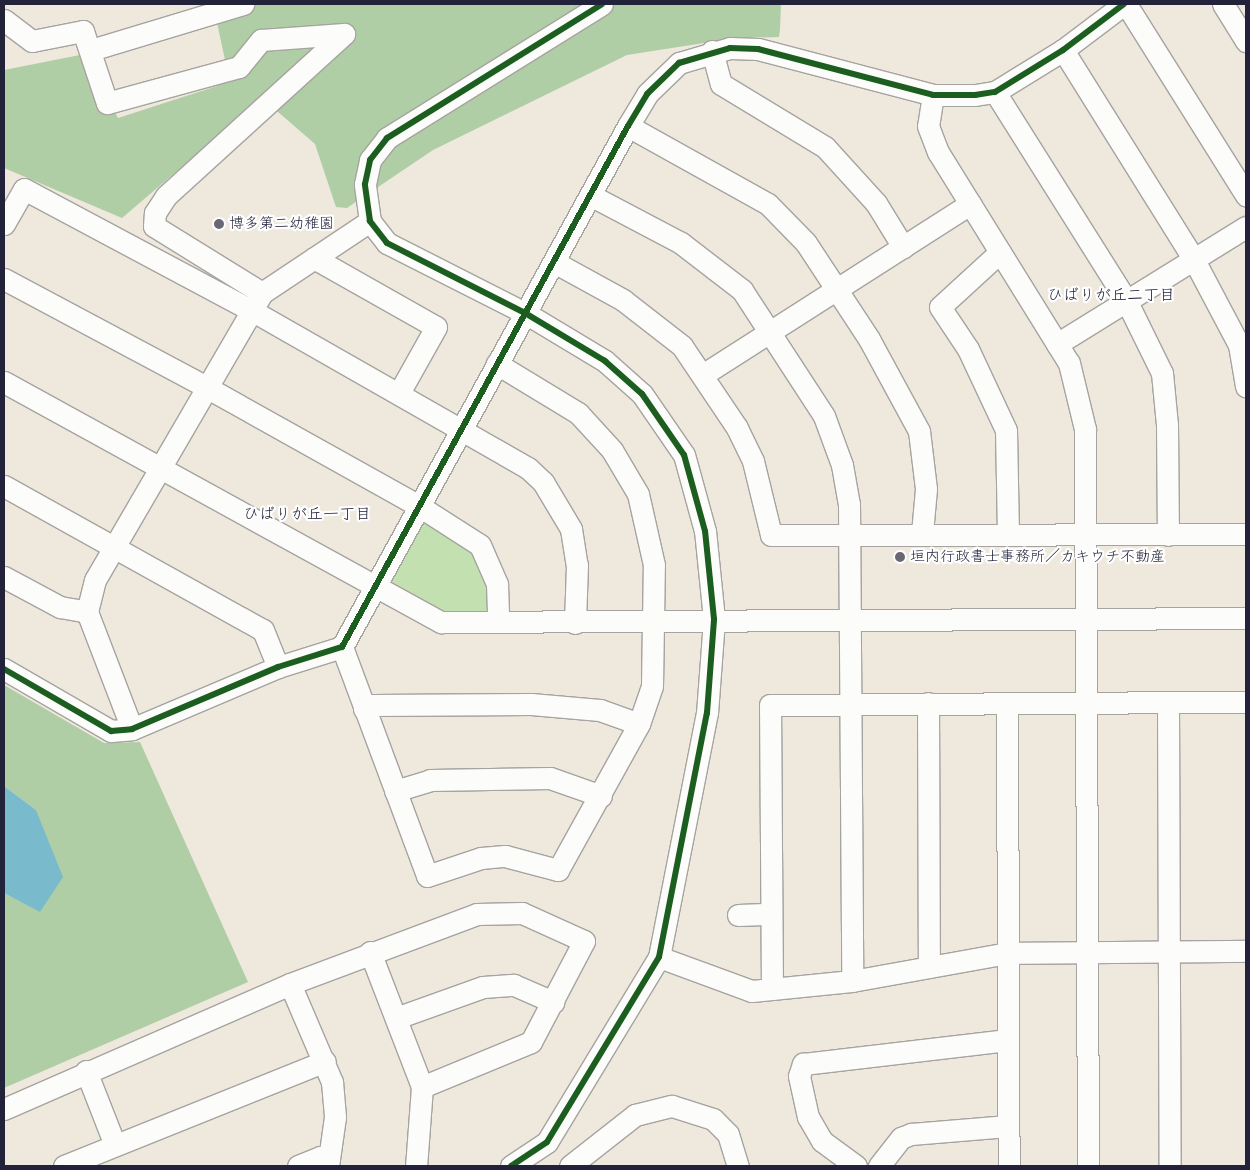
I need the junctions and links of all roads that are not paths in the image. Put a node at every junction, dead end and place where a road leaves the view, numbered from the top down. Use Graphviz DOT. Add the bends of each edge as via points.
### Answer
graph roads {
  1 [pos="244,4"];
  2 [pos="602,4"];
  3 [pos="1125,4"];
  4 [pos="1223,4"];
  5 [pos="4,20"];
  6 [pos="1246,41"];
  7 [pos="92,50"];
  8 [pos="1063,50"];
  9 [pos="712,51"];
  10 [pos="995,92"];
  11 [pos="933,95"];
  12 [pos="628,126"];
  13 [pos="590,195"];
  14 [pos="1246,195"];
  15 [pos="970,204"];
  16 [pos="370,221"];
  17 [pos="4,224"];
  18 [pos="1246,227"];
  19 [pos="903,247"];
  20 [pos="1000,252"];
  21 [pos="314,258"];
  22 [pos="1194,260"];
  23 [pos="554,262"];
  24 [pos="4,279"];
  25 [pos="837,289"];
  26 [pos="256,301"];
  27 [pos="1127,302"];
  28 [pos="525,313"];
  29 [pos="770,332"];
  30 [pos="1057,344"];
  31 [pos="498,364"];
  32 [pos="704,374"];
  33 [pos="4,382"];
  34 [pos="1246,386"];
  35 [pos="206,387"];
  36 [pos="399,393"];
  37 [pos="462,428"];
  38 [pos="160,466"];
  39 [pos="4,486"];
  40 [pos="419,506"];
  41 [pos="922,533"];
  42 [pos="1008,534"];
  43 [pos="1168,534"];
  44 [pos="1246,534"];
  45 [pos="1085,535"];
  46 [pos="850,536"];
  47 [pos="114,547"];
  48 [pos="4,577"];
  49 [pos="376,586"];
  50 [pos="87,612"];
  51 [pos="1085,618"];
  52 [pos="1246,618"];
  53 [pos="847,619"];
  54 [pos="714,620"];
  55 [pos="498,622"];
  56 [pos="575,623"];
  57 [pos="655,623"];
  58 [pos="342,647"];
  59 [pos="278,667"];
  60 [pos="4,669"];
  61 [pos="1086,702"];
  62 [pos="1168,702"];
  63 [pos="1246,702"];
  64 [pos="848,703"];
  65 [pos="928,703"];
  66 [pos="1007,704"];
  67 [pos="364,709"];
  68 [pos="639,724"];
  69 [pos="132,729"];
  70 [pos="396,791"];
  71 [pos="601,796"];
  72 [pos="771,914"];
  73 [pos="738,915"];
  74 [pos="1169,951"];
  75 [pos="1246,951"];
  76 [pos="370,952"];
  77 [pos="1087,952"];
  78 [pos="1007,953"];
  79 [pos="659,957"];
  80 [pos="929,967"];
  81 [pos="852,981"];
  82 [pos="290,984"];
  83 [pos="772,989"];
  84 [pos="554,1002"];
  85 [pos="399,1017"];
  86 [pos="1006,1040"];
  87 [pos="325,1062"];
  88 [pos="86,1071"];
  89 [pos="422,1088"];
  90 [pos="4,1109"];
  91 [pos="1008,1126"];
  92 [pos="114,1145"];
  93 [pos="328,1163"];
  94 [pos="64,1166"];
  95 [pos="298,1166"];
  96 [pos="416,1166"];
  97 [pos="511,1166"];
  98 [pos="570,1166"];
  99 [pos="738,1166"];
  100 [pos="856,1166"];
  101 [pos="878,1166"];
  102 [pos="1009,1166"];
  103 [pos="1088,1166"];
  104 [pos="1170,1166"];
  1 -- 7 [label="street"];
  2 -- 16 [label="street" via="387,138 370,160 365,184"];
  3 -- 8 [label="street"];
  3 -- 14 [label="street"];
  4 -- 6 [label="street"];
  5 -- 7 [label="street" via="32,41 83,31"];
  7 -- 26 [label="street" via="106,103 238,67 261,40 344,34 166,196 155,213 154,226"];
  8 -- 10 [label="street"];
  8 -- 22 [label="street"];
  9 -- 11 [label="street" via="758,49"];
  9 -- 12 [label="street" via="679,63 662,76"];
  9 -- 19 [label="street" via="722,84 831,152 876,203"];
  10 -- 11 [label="street"];
  10 -- 27 [label="street"];
  11 -- 15 [label="street" via="928,126 932,139"];
  12 -- 13 [label="street"];
  12 -- 25 [label="street" via="783,216"];
  13 -- 23 [label="street"];
  13 -- 29 [label="street" via="681,242 715,266 742,290"];
  15 -- 19 [label="street"];
  15 -- 20 [label="street"];
  16 -- 21 [label="street"];
  16 -- 28 [label="street" via="387,243 415,260"];
  17 -- 26 [label="street" via="24,189"];
  18 -- 22 [label="street"];
  19 -- 25 [label="street"];
  20 -- 30 [label="street"];
  20 -- 42 [label="street" via="940,307 968,349 1006,430"];
  21 -- 26 [label="street"];
  21 -- 36 [label="street" via="436,327"];
  22 -- 27 [label="street"];
  22 -- 34 [label="street" via="1239,345"];
  23 -- 28 [label="street"];
  23 -- 32 [label="street" via="655,321"];
  24 -- 35 [label="street"];
  25 -- 29 [label="street"];
  25 -- 41 [label="street" via="901,394 919,431 926,489"];
  26 -- 35 [label="street"];
  26 -- 36 [label="street"];
  27 -- 30 [label="street"];
  27 -- 43 [label="street" via="1162,373 1167,425"];
  28 -- 31 [label="street"];
  28 -- 54 [label="street" via="605,361 642,394 668,426 696,487"];
  29 -- 32 [label="street"];
  29 -- 46 [label="street" via="824,416 842,465"];
  30 -- 45 [label="street" via="1078,389 1085,429"];
  31 -- 37 [label="street"];
  31 -- 57 [label="street" via="578,413 612,450 638,494 654,565"];
  32 -- 46 [label="street" via="753,461 770,535"];
  33 -- 38 [label="street"];
  35 -- 38 [label="street"];
  35 -- 40 [label="street"];
  36 -- 37 [label="street"];
  37 -- 40 [label="street"];
  37 -- 56 [label="street" via="528,468 571,529 577,565"];
  38 -- 47 [label="street"];
  38 -- 49 [label="street"];
  39 -- 47 [label="street"];
  40 -- 49 [label="street"];
  40 -- 55 [label="street" via="480,545 497,584"];
  41 -- 42 [label="street"];
  41 -- 46 [label="street"];
  42 -- 45 [label="street"];
  43 -- 44 [label="street"];
  43 -- 45 [label="street"];
  45 -- 51 [label="street"];
  46 -- 53 [label="street"];
  47 -- 50 [label="street" via="95,580"];
  47 -- 59 [label="street" via="263,630"];
  48 -- 50 [label="street" via="60,607"];
  49 -- 55 [label="street" via="441,622"];
  49 -- 58 [label="street"];
  50 -- 69 [label="street"];
  51 -- 52 [label="street"];
  51 -- 53 [label="street"];
  51 -- 61 [label="street"];
  53 -- 54 [label="street"];
  53 -- 64 [label="street"];
  54 -- 57 [label="street"];
  54 -- 79 [label="street" via="707,713"];
  55 -- 56 [label="street"];
  56 -- 57 [label="street"];
  57 -- 68 [label="street" via="652,686"];
  58 -- 59 [label="street"];
  58 -- 67 [label="street"];
  59 -- 69 [label="street"];
  60 -- 69 [label="street" via="111,731"];
  61 -- 62 [label="street"];
  61 -- 66 [label="street"];
  61 -- 77 [label="street"];
  62 -- 63 [label="street"];
  62 -- 74 [label="street"];
  64 -- 65 [label="street"];
  64 -- 72 [label="street" via="770,705"];
  64 -- 81 [label="street"];
  65 -- 66 [label="street"];
  65 -- 80 [label="street"];
  66 -- 78 [label="street"];
  67 -- 68 [label="street" via="372,705 530,704 600,710"];
  67 -- 70 [label="street"];
  68 -- 71 [label="street"];
  70 -- 71 [label="street" via="430,780 550,778"];
  70 -- 71 [label="street" via="427,876 474,860 505,856 542,862 558,870"];
  72 -- 73 [label="street"];
  72 -- 83 [label="street"];
  74 -- 75 [label="street"];
  74 -- 77 [label="street"];
  74 -- 104 [label="street"];
  76 -- 82 [label="street"];
  76 -- 84 [label="street" via="477,914 522,913 584,941"];
  76 -- 85 [label="street"];
  77 -- 78 [label="street"];
  77 -- 103 [label="street"];
  78 -- 80 [label="street"];
  78 -- 86 [label="street"];
  79 -- 83 [label="street" via="752,991"];
  79 -- 97 [label="street" via="547,1142"];
  80 -- 81 [label="street"];
  81 -- 83 [label="street"];
  82 -- 87 [label="street"];
  82 -- 88 [label="street"];
  84 -- 85 [label="street" via="514,985 483,987"];
  84 -- 89 [label="street" via="531,1042"];
  85 -- 89 [label="street"];
  86 -- 91 [label="street"];
  86 -- 100 [label="street" via="803,1064 799,1076 808,1117 822,1141"];
  87 -- 92 [label="street"];
  87 -- 93 [label="street" via="335,1098"];
  88 -- 90 [label="street"];
  88 -- 92 [label="street"];
  89 -- 96 [label="street"];
  91 -- 101 [label="street" via="911,1134 901,1138"];
  91 -- 102 [label="street"];
  92 -- 94 [label="street"];
  93 -- 95 [label="street" via="320,1157"];
  98 -- 99 [label="street" via="635,1115 672,1106 713,1119 728,1134"];
}
